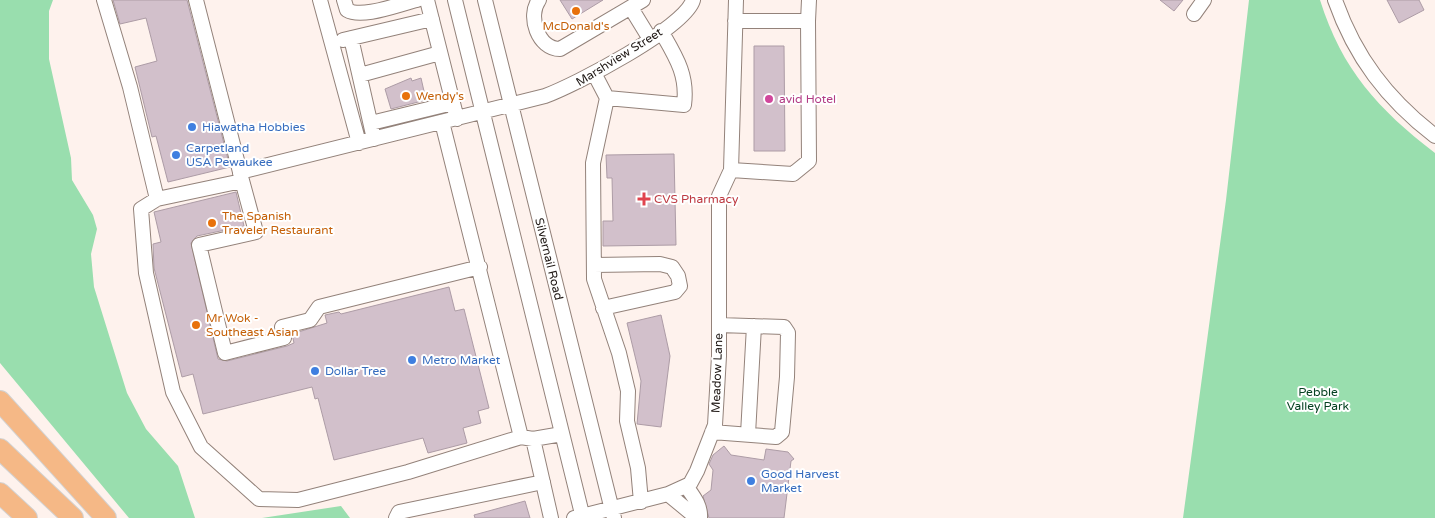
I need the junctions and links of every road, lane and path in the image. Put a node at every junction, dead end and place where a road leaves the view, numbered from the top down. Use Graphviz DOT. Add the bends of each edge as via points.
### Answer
graph roads {
  1 [pos="104,0"];
  2 [pos="196,0"];
  3 [pos="320,0"];
  4 [pos="344,0"];
  5 [pos="417,0"];
  6 [pos="427,0"];
  7 [pos="455,0"];
  8 [pos="485,0"];
  9 [pos="539,0"];
  10 [pos="643,0"];
  11 [pos="736,0"];
  12 [pos="810,0"];
  13 [pos="1204,0"];
  14 [pos="1335,0"];
  15 [pos="693,3"];
  16 [pos="631,8"];
  17 [pos="1194,14"];
  18 [pos="432,19"];
  19 [pos="735,21"];
  20 [pos="808,21"];
  21 [pos="655,35"];
  22 [pos="351,38"];
  23 [pos="332,43"];
  24 [pos="440,53"];
  25 [pos="594,74"];
  26 [pos="360,75"];
  27 [pos="607,98"];
  28 [pos="453,103"];
  29 [pos="511,106"];
  30 [pos="483,113"];
  31 [pos="457,119"];
  32 [pos="442,122"];
  33 [pos="371,123"];
  34 [pos="1435,136"];
  35 [pos="374,139"];
  36 [pos="359,143"];
  37 [pos="730,170"];
  38 [pos="241,177"];
  39 [pos="157,198"];
  40 [pos="594,265"];
  41 [pos="480,267"];
  42 [pos="603,308"];
  43 [pos="719,325"];
  44 [pos="754,326"];
  45 [pos="0,401"];
  46 [pos="712,432"];
  47 [pos="562,434"];
  48 [pos="748,434"];
  49 [pos="527,438"];
  50 [pos="0,449"];
  51 [pos="543,482"];
  52 [pos="686,486"];
  53 [pos="0,493"];
  54 [pos="668,494"];
  55 [pos="641,502"];
  56 [pos="613,513"];
  57 [pos="398,515"];
  58 [pos="580,517"];
  59 [pos="27,518"];
  60 [pos="73,518"];
  61 [pos="106,518"];
  62 [pos="551,518"];
  63 [pos="698,518"];
  1 -- 39 [label="street" via="130,86"];
  2 -- 38 [label="street"];
  3 -- 23 [label="street"];
  4 -- 5 [label="street" via="347,10 353,14"];
  6 -- 18 [label="street"];
  7 -- 30 [label="street"];
  8 -- 29 [label="street, Silvernail Road"];
  9 -- 16 [label="street" via="535,7 535,26 541,38 560,50"];
  10 -- 16 [label="street"];
  11 -- 19 [label="street"];
  12 -- 20 [label="street"];
  13 -- 17 [label="street"];
  14 -- 34 [label="street" via="1344,25 1374,77 1401,107"];
  15 -- 21 [label="street, Marshview Street"];
  16 -- 21 [label="street"];
  18 -- 22 [label="street"];
  18 -- 24 [label="street"];
  19 -- 20 [label="street"];
  19 -- 37 [label="street"];
  20 -- 37 [label="street" via="809,161 793,174"];
  21 -- 25 [label="street, Marshview Street"];
  21 -- 27 [label="street" via="683,73 684,105"];
  22 -- 23 [label="street"];
  22 -- 26 [label="street"];
  23 -- 36 [label="street"];
  24 -- 26 [label="street"];
  24 -- 28 [label="street"];
  25 -- 27 [label="street"];
  25 -- 29 [label="street, Marshview Street" via="569,87"];
  26 -- 33 [label="street"];
  27 -- 40 [label="street" via="593,163"];
  28 -- 31 [label="street"];
  28 -- 33 [label="street"];
  29 -- 30 [label="street, Marshview Street"];
  29 -- 56 [label="street, Silvernail Road"];
  30 -- 31 [label="street, Marshview Street"];
  30 -- 47 [label="street"];
  31 -- 32 [label="street, Marshview Street"];
  32 -- 35 [label="street, Marshview Street"];
  32 -- 41 [label="street"];
  33 -- 35 [label="street"];
  35 -- 36 [label="street, Marshview Street"];
  36 -- 38 [label="street, Marshview Street"];
  37 -- 43 [label="street, Meadow Lane" via="720,196"];
  38 -- 39 [label="street, Marshview Street"];
  38 -- 41 [label="street" via="256,232 199,246 225,353 284,338 282,327 310,320 319,307"];
  39 -- 49 [label="street" via="141,209 146,273 173,392 200,447 259,499 298,500"];
  40 -- 42 [label="street" via="594,279"];
  40 -- 42 [label="street" via="660,264 672,267 678,276 680,286 675,292"];
  41 -- 49 [label="street"];
  42 -- 55 [label="street" via="628,391 627,421 638,468"];
  43 -- 44 [label="street"];
  43 -- 46 [label="street, Meadow Lane" via="715,425"];
  44 -- 48 [label="street"];
  44 -- 48 [label="street" via="784,327 788,333 787,377 782,432 776,437"];
  45 -- 61 [label="highway"];
  46 -- 48 [label="street"];
  46 -- 52 [label="street, Meadow Lane" via="697,471"];
  47 -- 49 [label="street"];
  47 -- 58 [label="street"];
  49 -- 51 [label="street"];
  50 -- 60 [label="highway"];
  51 -- 57 [label="street"];
  51 -- 62 [label="street"];
  52 -- 54 [label="street"];
  52 -- 63 [label="street" via="696,499 700,511"];
  53 -- 59 [label="highway"];
  54 -- 55 [label="street"];
  54 -- 63 [label="street"];
  55 -- 56 [label="street"];
  56 -- 58 [label="street"];
}
